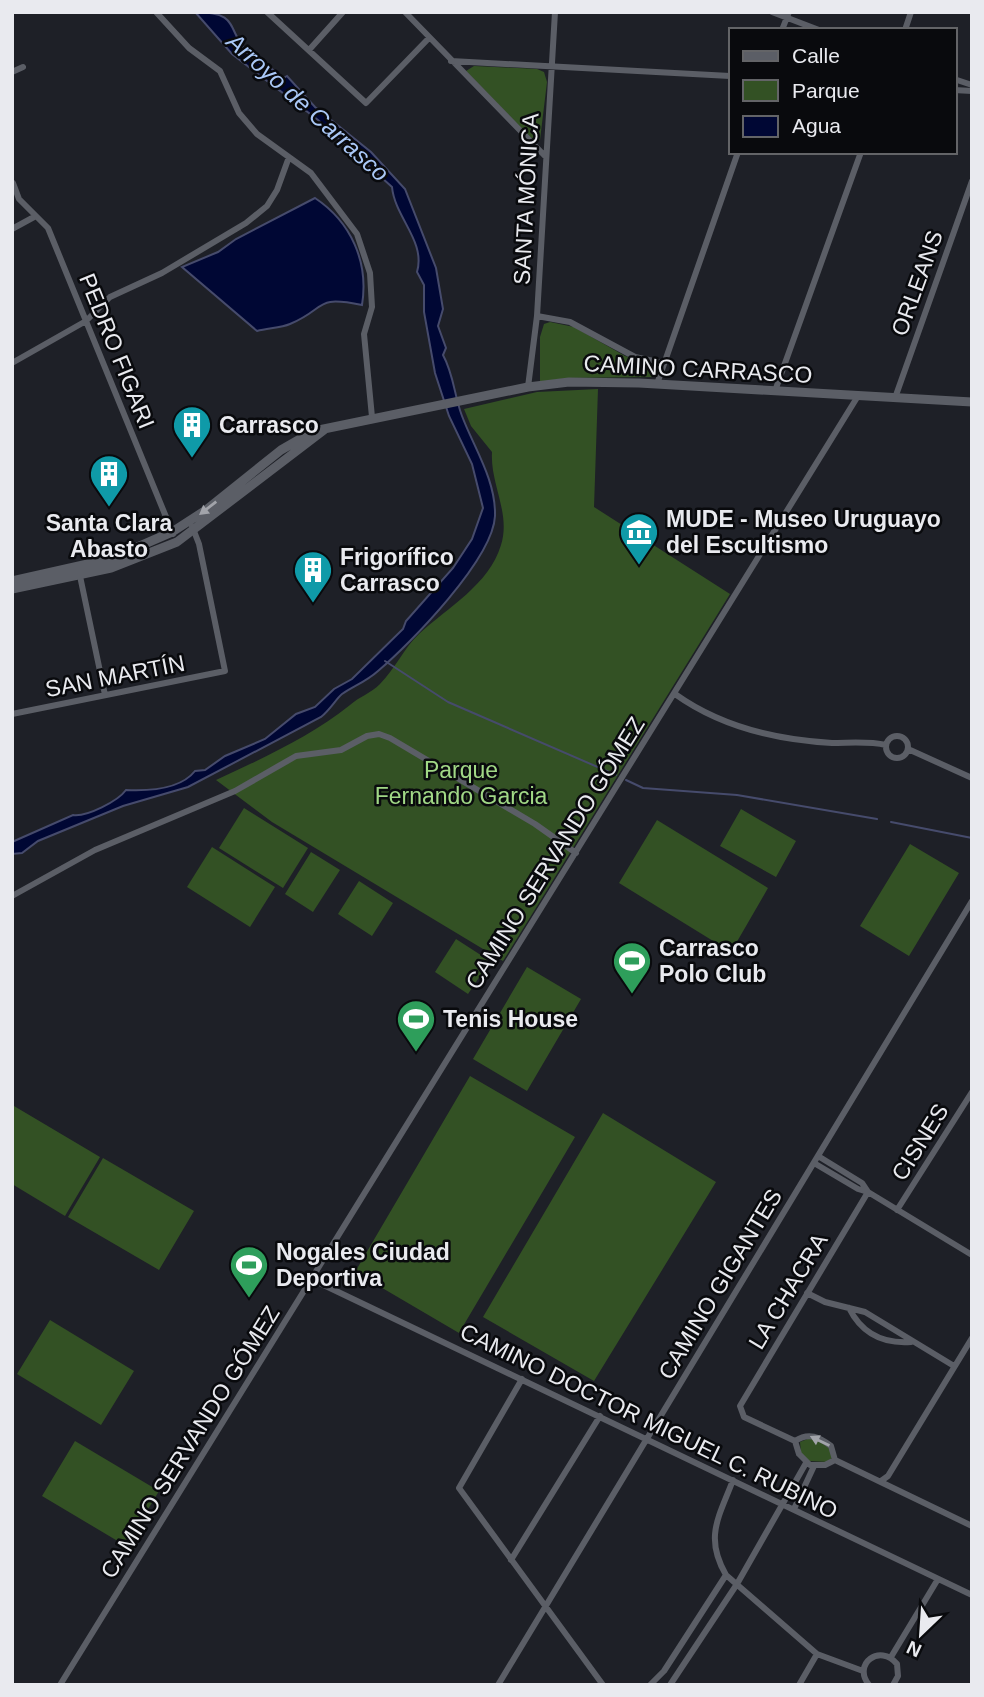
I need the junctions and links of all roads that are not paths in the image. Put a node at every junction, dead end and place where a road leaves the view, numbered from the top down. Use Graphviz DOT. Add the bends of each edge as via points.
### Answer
graph roads {
  1 [pos="156,12"];
  2 [pos="267,12"];
  3 [pos="343,12"];
  4 [pos="405,12"];
  5 [pos="555,12"];
  6 [pos="772,12"];
  7 [pos="788,15"];
  8 [pos="815,28"];
  9 [pos="429,38"];
  10 [pos="309,50"];
  11 [pos="451,61"];
  12 [pos="23,67"];
  13 [pos="552,67"];
  14 [pos="12,72"];
  15 [pos="729,76"];
  16 [pos="737,154"];
  17 [pos="860,154"];
  18 [pos="545,156"];
  19 [pos="289,157"];
  20 [pos="972,181"];
  21 [pos="13,183"];
  22 [pos="34,217"];
  23 [pos="12,229"];
  24 [pos="537,316"];
  25 [pos="86,321"];
  26 [pos="12,363"];
  27 [pos="663,363"];
  28 [pos="657,384"];
  29 [pos="528,387"];
  30 [pos="775,391"];
  31 [pos="858,396"];
  32 [pos="895,398"];
  33 [pos="972,402"];
  34 [pos="372,417"];
  35 [pos="192,526"];
  36 [pos="172,532"];
  37 [pos="177,542"];
  38 [pos="80,576"];
  39 [pos="12,581"];
  40 [pos="12,589"];
  41 [pos="675,694"];
  42 [pos="105,695"];
  43 [pos="12,714"];
  44 [pos="886,745"];
  45 [pos="908,749"];
  46 [pos="972,778"];
  47 [pos="576,853"];
  48 [pos="12,897"];
  49 [pos="972,901"];
  50 [pos="972,1092"];
  51 [pos="816,1159"];
  52 [pos="868,1192"];
  53 [pos="897,1210"];
  54 [pos="972,1255"];
  55 [pos="311,1279"];
  56 [pos="807,1293"];
  57 [pos="849,1307"];
  58 [pos="972,1338"];
  59 [pos="913,1341"];
  60 [pos="954,1366"];
  61 [pos="522,1379"];
  62 [pos="600,1416"];
  63 [pos="647,1438"];
  64 [pos="795,1441"];
  65 [pos="835,1460"];
  66 [pos="810,1464"];
  67 [pos="733,1480"];
  68 [pos="881,1481"];
  69 [pos="784,1505"];
  70 [pos="794,1509"];
  71 [pos="972,1526"];
  72 [pos="511,1560"];
  73 [pos="726,1574"];
  74 [pos="938,1578"];
  75 [pos="737,1584"];
  76 [pos="972,1595"];
  77 [pos="545,1606"];
  78 [pos="817,1654"];
  79 [pos="891,1657"];
  80 [pos="863,1671"];
  81 [pos="60,1685"];
  82 [pos="498,1685"];
  83 [pos="603,1685"];
  84 [pos="650,1685"];
  85 [pos="670,1685"];
  86 [pos="799,1685"];
  87 [pos="869,1685"];
  88 [pos="893,1685"];
  1 -- 19 [label="street" via="189,48 220,71 239,113 257,134"];
  2 -- 10 [label="street"];
  3 -- 10 [label="street"];
  4 -- 9 [label="street"];
  5 -- 13 [label="street, SANTA MÓNICA"];
  6 -- 7 [label="street"];
  7 -- 8 [label="street"];
  9 -- 10 [label="street" via="366,103"];
  9 -- 11 [label="street"];
  11 -- 13 [label="street"];
  11 -- 18 [label="street"];
  12 -- 14 [label="street"];
  13 -- 15 [label="street"];
  13 -- 18 [label="street, SANTA MÓNICA"];
  16 -- 27 [label="street"];
  17 -- 30 [label="street"];
  18 -- 24 [label="street, SANTA MÓNICA"];
  19 -- 25 [label="street" via="277,190 257,214 162,273 110,297"];
  19 -- 34 [label="street" via="311,173 346,216 365,256 372,307 364,334"];
  20 -- 32 [label="street, ORLEANS"];
  21 -- 22 [label="street, PEDRO FIGARI"];
  22 -- 23 [label="street"];
  22 -- 25 [label="street, PEDRO FIGARI" via="48,228"];
  24 -- 27 [label="street" via="570,322 635,357"];
  24 -- 29 [label="street, SANTA MÓNICA"];
  25 -- 26 [label="street"];
  25 -- 36 [label="street, PEDRO FIGARI"];
  27 -- 28 [label="street"];
  28 -- 29 [label="main road, CAMINO CARRASCO" via="569,382"];
  28 -- 30 [label="main road, CAMINO CARRASCO"];
  29 -- 34 [label="main road, CAMINO CARRASCO"];
  30 -- 31 [label="main road, CAMINO CARRASCO"];
  31 -- 32 [label="main road, CAMINO CARRASCO"];
  31 -- 41 [label="street, CAMINO SERVANDO GÓMEZ"];
  32 -- 33 [label="main road, CAMINO CARRASCO"];
  34 -- 35 [label="main road, CAMINO CARRASCO" via="324,430"];
  35 -- 36 [label="main road"];
  35 -- 37 [label="main road"];
  35 -- 42 [label="street, SAN MARTÍN" via="225,671"];
  36 -- 37 [label="street, PEDRO FIGARI"];
  36 -- 39 [label="main road" via="110,559"];
  37 -- 38 [label="main road"];
  38 -- 40 [label="main road"];
  38 -- 42 [label="street"];
  41 -- 44 [label="street" via="761,734"];
  41 -- 47 [label="street, CAMINO SERVANDO GÓMEZ"];
  42 -- 43 [label="street, SAN MARTÍN"];
  44 -- 45 [label="street" via="895,758"];
  44 -- 45 [label="street" via="899,736"];
  45 -- 46 [label="street"];
  47 -- 48 [label="street" via="472,786 379,734 341,750 296,755 235,791 95,850"];
  47 -- 55 [label="street, CAMINO SERVANDO GÓMEZ"];
  49 -- 51 [label="street, CAMINO GIGANTES"];
  50 -- 53 [label="street, CISNES"];
  51 -- 52 [label="street" via="862,1183"];
  51 -- 63 [label="street, CAMINO GIGANTES"];
  52 -- 53 [label="street"];
  52 -- 56 [label="street, LA CHACRA"];
  53 -- 54 [label="street"];
  55 -- 61 [label="street, CAMINO DOCTOR MIGUEL C. RUBINO"];
  55 -- 81 [label="street, CAMINO SERVANDO GÓMEZ"];
  56 -- 57 [label="street"];
  56 -- 64 [label="street, LA CHACRA" via="740,1410 744,1417"];
  57 -- 59 [label="street"];
  57 -- 59 [label="street" via="871,1335 888,1342"];
  58 -- 60 [label="street"];
  59 -- 60 [label="street"];
  60 -- 68 [label="street"];
  61 -- 62 [label="street, CAMINO DOCTOR MIGUEL C. RUBINO"];
  61 -- 72 [label="street" via="459,1488"];
  62 -- 63 [label="street, CAMINO DOCTOR MIGUEL C. RUBINO"];
  62 -- 72 [label="street"];
  63 -- 67 [label="street, CAMINO DOCTOR MIGUEL C. RUBINO"];
  63 -- 77 [label="street, CAMINO GIGANTES"];
  65 -- 64 [label="street, one-way" via="831,1446 816,1437"];
  64 -- 66 [label="street" via="799,1454"];
  65 -- 66 [label="street"];
  65 -- 68 [label="street"];
  66 -- 69 [label="street"];
  66 -- 70 [label="street"];
  67 -- 69 [label="street, CAMINO DOCTOR MIGUEL C. RUBINO"];
  67 -- 73 [label="street" via="713,1542"];
  68 -- 71 [label="street"];
  69 -- 70 [label="street, CAMINO DOCTOR MIGUEL C. RUBINO"];
  69 -- 75 [label="street"];
  70 -- 74 [label="street, CAMINO DOCTOR MIGUEL C. RUBINO"];
  72 -- 77 [label="street"];
  73 -- 75 [label="street"];
  73 -- 84 [label="street" via="664,1671"];
  74 -- 76 [label="street, CAMINO DOCTOR MIGUEL C. RUBINO"];
  74 -- 79 [label="street"];
  75 -- 78 [label="street"];
  75 -- 85 [label="street"];
  77 -- 82 [label="street, CAMINO GIGANTES"];
  77 -- 83 [label="street"];
  78 -- 80 [label="street"];
  78 -- 86 [label="street"];
  79 -- 80 [label="street" via="871,1657"];
  79 -- 88 [label="street" via="899,1672"];
  80 -- 87 [label="street"];
}
